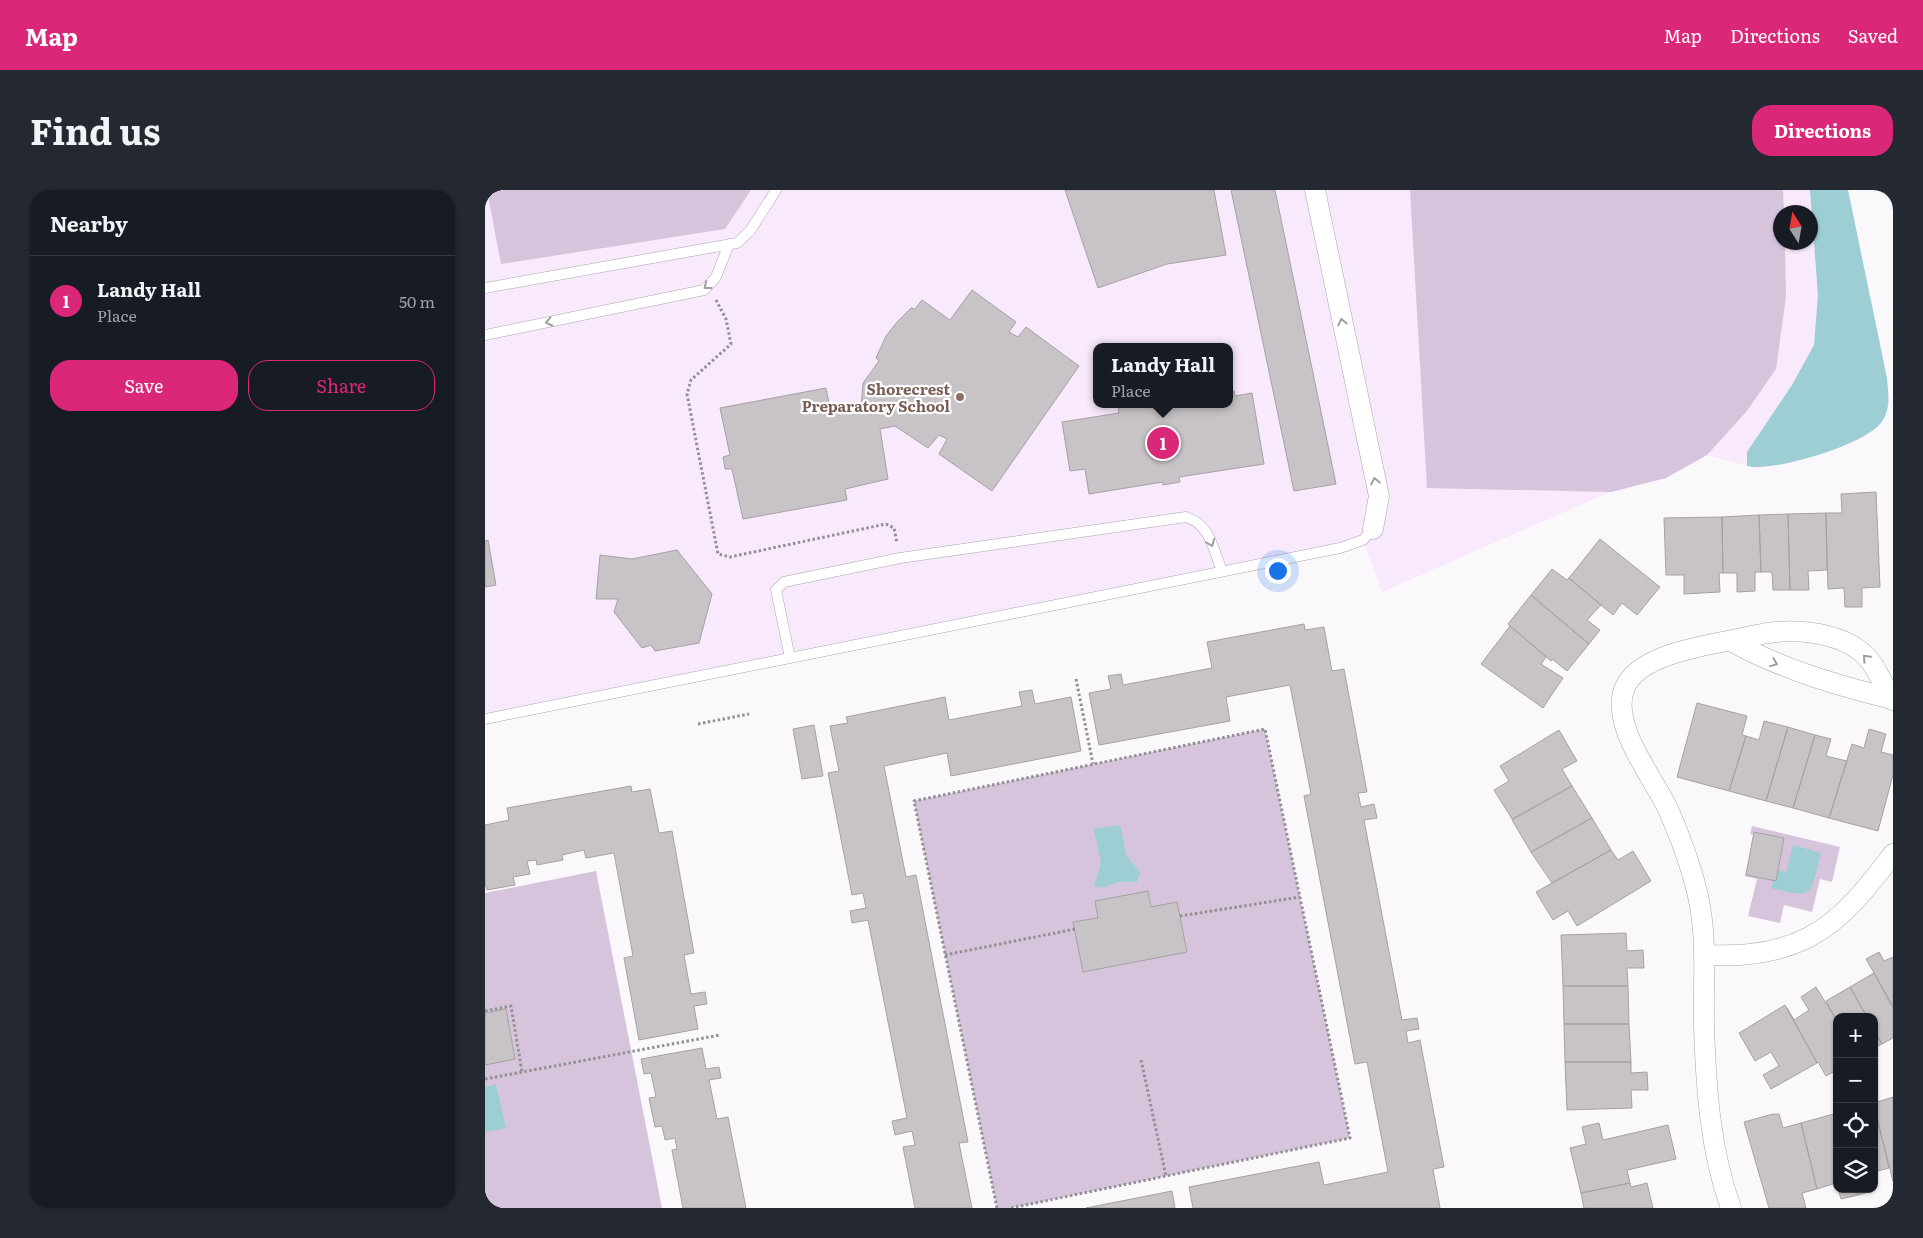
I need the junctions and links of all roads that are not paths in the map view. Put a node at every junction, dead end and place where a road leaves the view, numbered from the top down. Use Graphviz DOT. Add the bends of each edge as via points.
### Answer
graph roads {
  1 [pos="776,190"];
  2 [pos="1315,190"];
  3 [pos="729,244"];
  4 [pos="485,288"];
  5 [pos="485,335"];
  6 [pos="1373,529"];
  7 [pos="1222,571"];
  8 [pos="1731,641"];
  9 [pos="791,658"];
  10 [pos="1892,700"];
  11 [pos="485,718"];
  12 [pos="1893,854"];
  13 [pos="1705,955"];
  14 [pos="1731,1208"];
  1 -- 3 [label="lane" via="750,231 737,243"];
  6 -- 2 [label="street, one-way" via="1379,496"];
  3 -- 4 [label="lane"];
  3 -- 5 [label="lane, one-way" via="717,277 704,290"];
  6 -- 7 [label="lane" via="1363,540 1340,548"];
  7 -- 9 [label="lane"];
  9 -- 7 [label="lane, one-way" via="776,590 784,582 900,558 1185,517 1205,528"];
  8 -- 10 [label="street, one-way" via="1779,665"];
  10 -- 8 [label="street, one-way" via="1868,657 1850,644 1829,636 1786,631"];
  8 -- 13 [label="street" via="1661,656 1639,670 1625,686 1621,705 1625,726 1636,752 1663,798 1686,851 1700,907"];
  9 -- 11 [label="lane"];
  12 -- 13 [label="street" via="1866,888 1833,920 1809,937 1780,948 1750,954"];
  13 -- 14 [label="street" via="1707,1075 1716,1155"];
}
